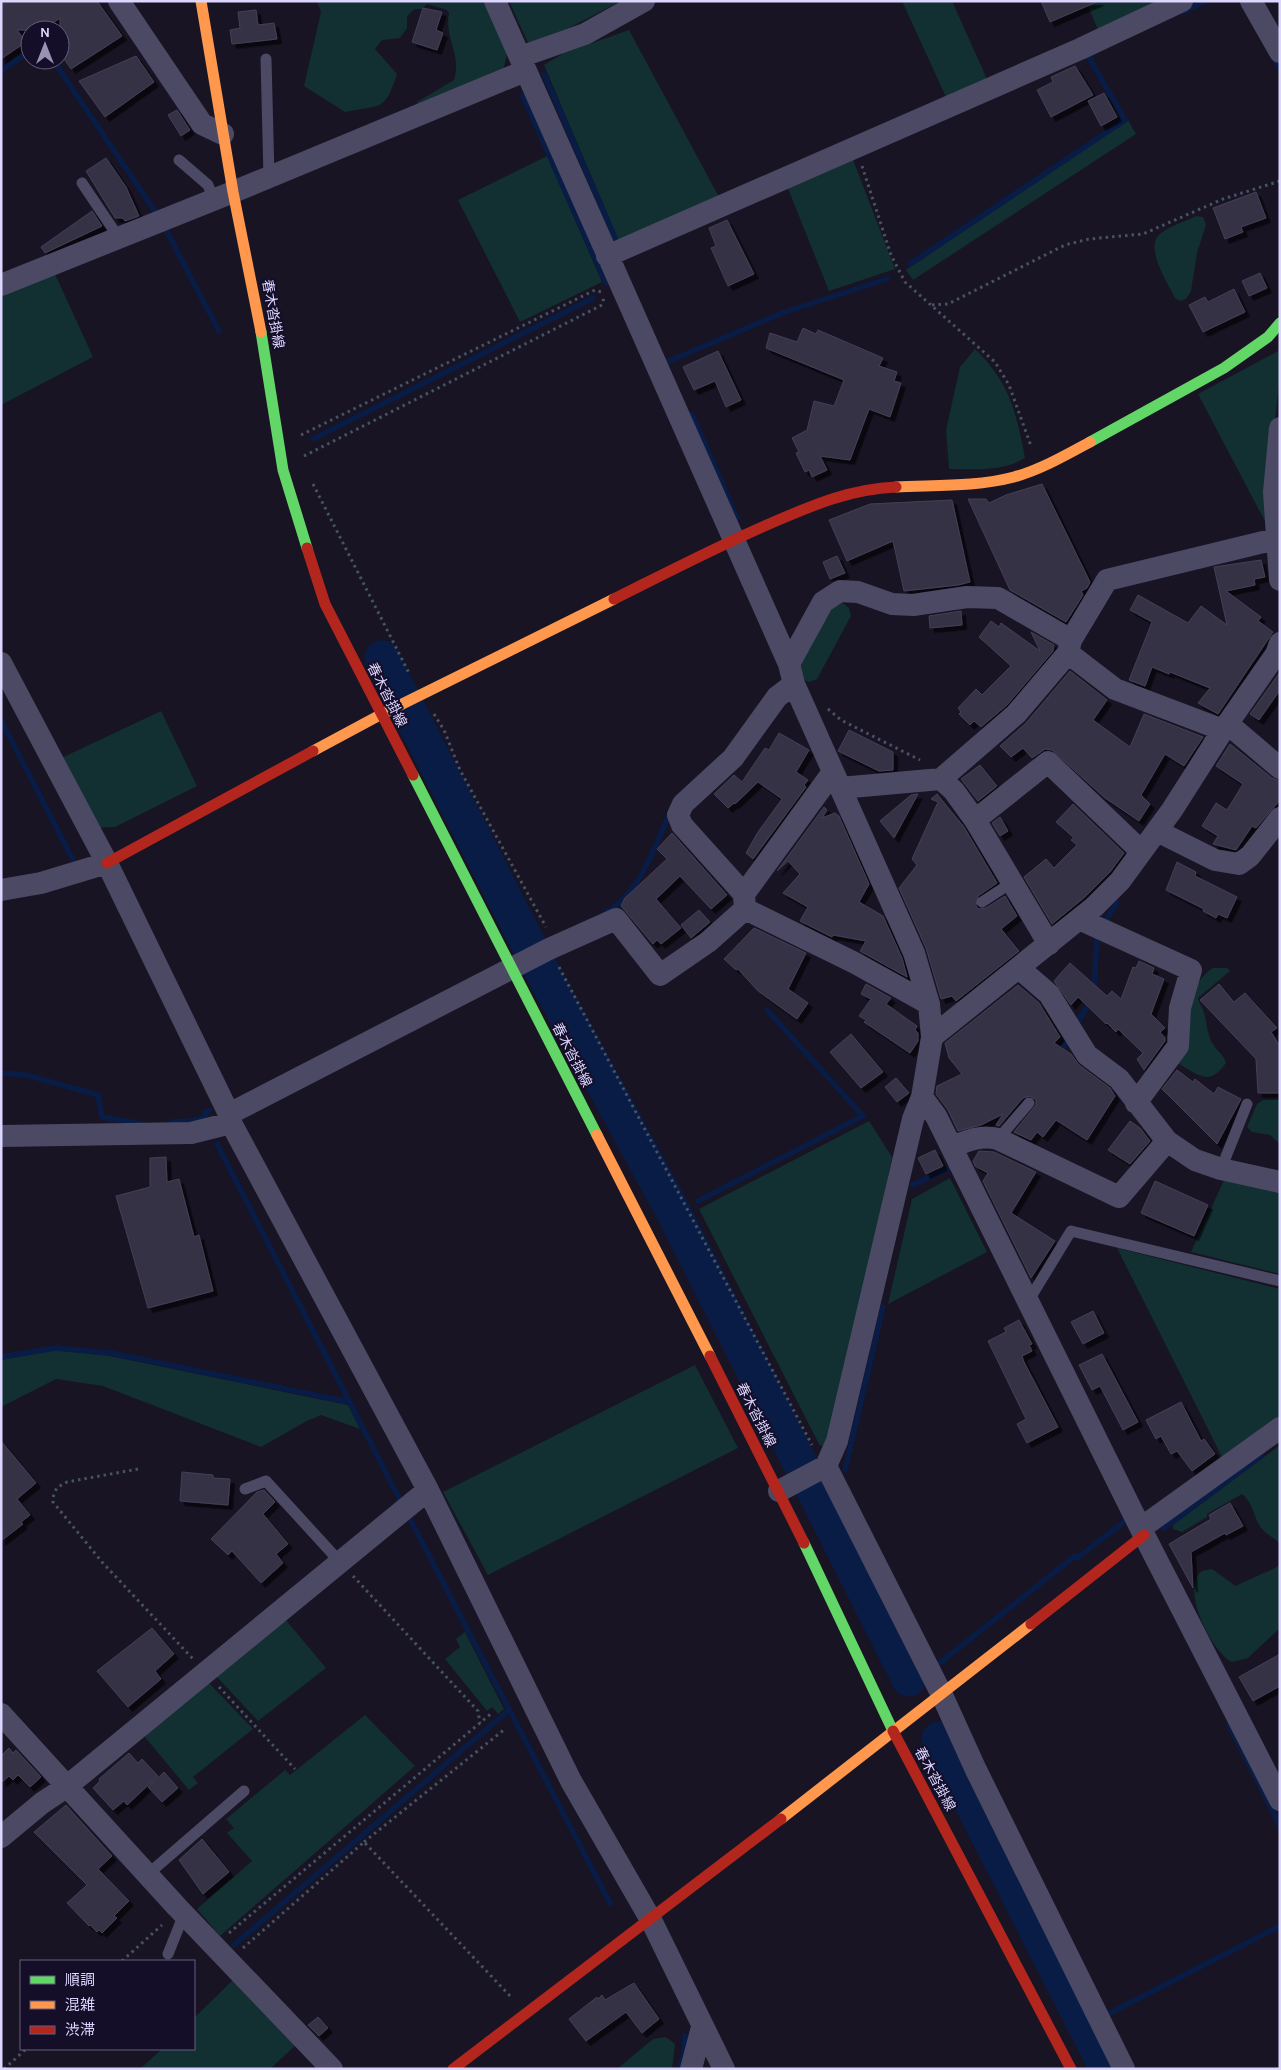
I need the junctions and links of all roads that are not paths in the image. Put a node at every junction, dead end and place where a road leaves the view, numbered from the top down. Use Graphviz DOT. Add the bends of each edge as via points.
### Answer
graph roads {
  1 [pos="119,1"];
  2 [pos="201,1"];
  3 [pos="495,1"];
  4 [pos="644,1"];
  5 [pos="1182,1"];
  6 [pos="1251,1"];
  7 [pos="1280,52"];
  8 [pos="266,59"];
  9 [pos="522,64"];
  10 [pos="223,134"];
  11 [pos="178,160"];
  12 [pos="269,178"];
  13 [pos="82,183"];
  14 [pos="224,196"];
  15 [pos="119,238"];
  16 [pos="607,256"];
  17 [pos="1,285"];
  18 [pos="1280,323"];
  19 [pos="1280,428"];
  20 [pos="1279,538"];
  21 [pos="733,540"];
  22 [pos="1280,580"];
  23 [pos="1280,643"];
  24 [pos="1069,646"];
  25 [pos="1,663"];
  26 [pos="791,674"];
  27 [pos="380,716"];
  28 [pos="1226,727"];
  29 [pos="1280,768"];
  30 [pos="935,779"];
  31 [pos="837,780"];
  32 [pos="1280,818"];
  33 [pos="976,820"];
  34 [pos="1157,831"];
  35 [pos="1141,852"];
  36 [pos="107,863"];
  37 [pos="1011,883"];
  38 [pos="1,890"];
  39 [pos="745,902"];
  40 [pos="982,902"];
  41 [pos="1079,920"];
  42 [pos="1049,944"];
  43 [pos="511,968"];
  44 [pos="1020,968"];
  45 [pos="929,1004"];
  46 [pos="932,1037"];
  47 [pos="922,1097"];
  48 [pos="1029,1103"];
  49 [pos="1136,1103"];
  50 [pos="1247,1104"];
  51 [pos="230,1118"];
  52 [pos="1,1136"];
  53 [pos="998,1139"];
  54 [pos="1167,1141"];
  55 [pos="952,1147"];
  56 [pos="1221,1169"];
  57 [pos="1280,1182"];
  58 [pos="1280,1281"];
  59 [pos="1029,1300"];
  60 [pos="1280,1428"];
  61 [pos="827,1463"];
  62 [pos="245,1489"];
  63 [pos="428,1490"];
  64 [pos="779,1492"];
  65 [pos="1142,1531"];
  66 [pos="340,1562"];
  67 [pos="942,1693"];
  68 [pos="1,1714"];
  69 [pos="894,1732"];
  70 [pos="66,1787"];
  71 [pos="244,1791"];
  72 [pos="1278,1792"];
  73 [pos="1,1837"];
  74 [pos="147,1875"];
  75 [pos="182,1912"];
  76 [pos="651,1920"];
  77 [pos="168,1954"];
  78 [pos="702,2027"];
  79 [pos="332,2069"];
  80 [pos="453,2069"];
  81 [pos="691,2069"];
  82 [pos="724,2069"];
  83 [pos="1071,2069"];
  84 [pos="1124,2069"];
  1 -- 10 [label="street" via="202,124"];
  2 -- 10 [label="main road, 春木沓掛線"];
  3 -- 9 [label="street"];
  4 -- 9 [label="street"];
  5 -- 16 [label="street" via="1080,49"];
  6 -- 7 [label="street"];
  8 -- 12 [label="lane"];
  9 -- 12 [label="street"];
  9 -- 16 [label="street"];
  10 -- 14 [label="main road, 春木沓掛線"];
  11 -- 14 [label="lane"];
  12 -- 14 [label="street"];
  13 -- 15 [label="lane"];
  14 -- 15 [label="street"];
  14 -- 27 [label="main road, 春木沓掛線" via="256,298 282,466 325,604"];
  15 -- 17 [label="street"];
  16 -- 21 [label="street"];
  18 -- 21 [label="main road" via="1268,337 1224,368 1039,468 1015,477 986,482 867,488 813,505"];
  19 -- 20 [label="street" via="1274,492"];
  20 -- 22 [label="street"];
  20 -- 24 [label="street" via="1107,580"];
  21 -- 26 [label="street"];
  21 -- 27 [label="main road"];
  23 -- 28 [label="street" via="1276,654"];
  24 -- 26 [label="street" via="998,598 966,597 892,604 858,592 840,591 823,602"];
  24 -- 28 [label="street" via="1115,689"];
  24 -- 30 [label="street" via="1016,714"];
  25 -- 36 [label="street"];
  26 -- 31 [label="street"];
  26 -- 39 [label="street" via="733,758 683,804 678,815 682,825"];
  27 -- 36 [label="main road"];
  27 -- 43 [label="main road, 春木沓掛線"];
  28 -- 29 [label="street"];
  28 -- 34 [label="street"];
  30 -- 31 [label="street"];
  30 -- 33 [label="street" via="954,792"];
  31 -- 39 [label="street"];
  31 -- 45 [label="street" via="914,954"];
  32 -- 34 [label="street" via="1250,856 1239,864 1216,860"];
  33 -- 35 [label="street" via="1048,762"];
  33 -- 37 [label="street"];
  34 -- 35 [label="street"];
  35 -- 41 [label="street" via="1120,881"];
  36 -- 38 [label="street" via="41,883"];
  36 -- 51 [label="street"];
  37 -- 40 [label="lane"];
  37 -- 42 [label="street"];
  39 -- 43 [label="street" via="708,942 660,975 616,919"];
  39 -- 45 [label="street"];
  41 -- 42 [label="street"];
  41 -- 49 [label="street" via="1191,970 1180,1008 1178,1046"];
  42 -- 44 [label="street"];
  43 -- 51 [label="street"];
  43 -- 64 [label="main road, 春木沓掛線"];
  44 -- 46 [label="street"];
  44 -- 49 [label="street" via="1049,994 1087,1055 1119,1079"];
  45 -- 46 [label="street"];
  46 -- 47 [label="street"];
  47 -- 55 [label="street"];
  47 -- 61 [label="street" via="913,1119 837,1441"];
  48 -- 53 [label="lane"];
  49 -- 54 [label="street"];
  50 -- 56 [label="lane"];
  51 -- 52 [label="street" via="191,1134"];
  51 -- 63 [label="street"];
  53 -- 54 [label="street" via="1119,1197"];
  53 -- 55 [label="street" via="973,1138"];
  54 -- 56 [label="street" via="1195,1160"];
  55 -- 59 [label="street"];
  56 -- 57 [label="street"];
  58 -- 59 [label="lane" via="1072,1231"];
  59 -- 65 [label="street"];
  60 -- 65 [label="street"];
  61 -- 64 [label="street"];
  61 -- 67 [label="street"];
  62 -- 66 [label="lane" via="266,1480"];
  63 -- 66 [label="street"];
  63 -- 76 [label="street" via="571,1781"];
  64 -- 69 [label="main road, 春木沓掛線"];
  65 -- 67 [label="main road" via="996,1653"];
  65 -- 72 [label="street"];
  66 -- 70 [label="street"];
  67 -- 69 [label="main road"];
  67 -- 84 [label="street" via="976,1770"];
  68 -- 70 [label="street"];
  69 -- 76 [label="main road"];
  69 -- 83 [label="main road, 春木沓掛線"];
  70 -- 73 [label="street"];
  70 -- 74 [label="street"];
  71 -- 74 [label="lane"];
  74 -- 75 [label="street"];
  75 -- 77 [label="lane"];
  75 -- 79 [label="street"];
  76 -- 78 [label="street"];
  76 -- 80 [label="main road"];
  78 -- 81 [label="street"];
  78 -- 82 [label="street"];
}
